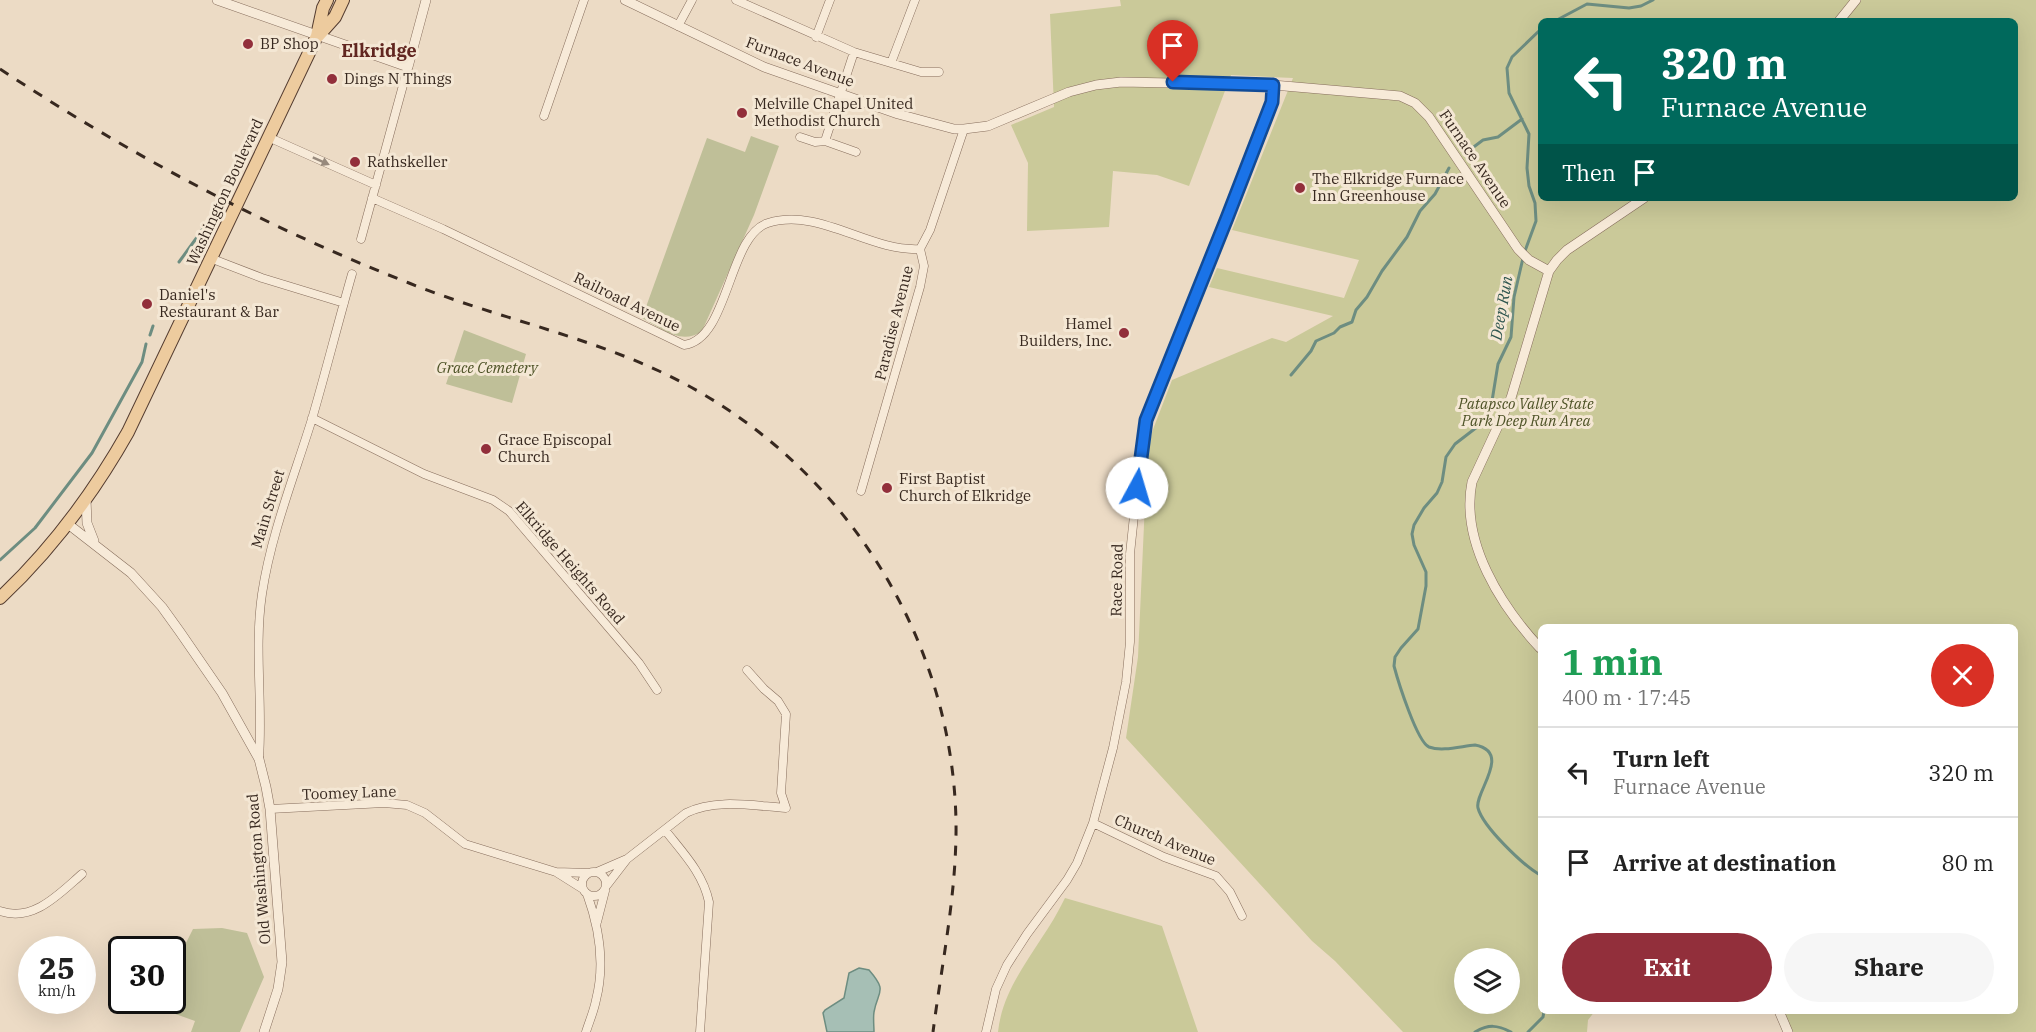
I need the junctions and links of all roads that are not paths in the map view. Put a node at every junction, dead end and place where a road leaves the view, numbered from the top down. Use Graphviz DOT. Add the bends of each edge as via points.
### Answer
graph roads {
  1 [pos="218,0"];
  2 [pos="327,0"];
  3 [pos="343,0"];
  4 [pos="426,0"];
  5 [pos="584,0"];
  6 [pos="625,0"];
  7 [pos="692,0"];
  8 [pos="736,0"];
  9 [pos="830,0"];
  10 [pos="915,0"];
  11 [pos="1856,0"];
  12 [pos="1841,18"];
  13 [pos="678,26"];
  14 [pos="317,36"];
  15 [pos="816,37"];
  16 [pos="854,52"];
  17 [pos="891,63"];
  18 [pos="408,67"];
  19 [pos="939,72"];
  20 [pos="1273,85"];
  21 [pos="840,94"];
  22 [pos="544,116"];
  23 [pos="964,129"];
  24 [pos="268,137"];
  25 [pos="800,137"];
  26 [pos="825,141"];
  27 [pos="856,152"];
  28 [pos="376,185"];
  29 [pos="372,198"];
  30 [pos="1640,201"];
  31 [pos="361,239"];
  32 [pos="920,249"];
  33 [pos="210,258"];
  34 [pos="1549,271"];
  35 [pos="352,274"];
  36 [pos="344,303"];
  37 [pos="312,418"];
  38 [pos="861,491"];
  39 [pos="86,499"];
  40 [pos="68,524"];
  41 [pos="95,543"];
  42 [pos="0,598"];
  43 [pos="1538,646"];
  44 [pos="747,670"];
  45 [pos="657,690"];
  46 [pos="259,759"];
  47 [pos="270,810"];
  48 [pos="1093,823"];
  49 [pos="665,830"];
  50 [pos="627,859"];
  51 [pos="556,872"];
  52 [pos="593,872"];
  53 [pos="82,874"];
  54 [pos="606,887"];
  55 [pos="585,892"];
  56 [pos="0,911"];
  57 [pos="1242,916"];
  58 [pos="597,922"];
  59 [pos="1780,1014"];
  60 [pos="264,1032"];
  61 [pos="586,1032"];
  62 [pos="700,1032"];
  63 [pos="986,1032"];
  64 [pos="1788,1032"];
  1 -- 14 [label="street"];
  2 -- 14 [label="main road, Washington Boulevard"];
  3 -- 14 [label="main road, Washington Boulevard" via="335,17"];
  4 -- 18 [label="street"];
  5 -- 22 [label="street"];
  6 -- 13 [label="street, Furnace Avenue"];
  7 -- 13 [label="street"];
  8 -- 15 [label="street"];
  9 -- 15 [label="street"];
  10 -- 17 [label="street"];
  11 -- 12 [label="street"];
  13 -- 21 [label="street, Furnace Avenue" via="764,67"];
  14 -- 18 [label="street"];
  14 -- 24 [label="main road, Washington Boulevard"];
  15 -- 16 [label="street"];
  16 -- 17 [label="street"];
  16 -- 21 [label="street"];
  17 -- 19 [label="street" via="921,72"];
  18 -- 28 [label="street"];
  20 -- 23 [label="street, Furnace Avenue" via="1105,83 1056,97 998,123"];
  20 -- 34 [label="street, Furnace Avenue" via="1388,94 1415,103 1435,125 1518,249"];
  20 -- 48 [label="street, Race Road" via="1272,102 1143,430 1130,554 1126,682"];
  21 -- 23 [label="street, Furnace Avenue" via="925,122"];
  21 -- 26 [label="street"];
  23 -- 32 [label="street, Paradise Avenue"];
  24 -- 28 [label="street, one-way"];
  24 -- 33 [label="main road, Washington Boulevard"];
  25 -- 26 [label="street"];
  26 -- 27 [label="street"];
  28 -- 29 [label="street"];
  29 -- 31 [label="street"];
  29 -- 32 [label="street, Railroad Avenue" via="684,345 696,342 709,330 748,242 765,224 813,222 889,247"];
  30 -- 34 [label="street" via="1567,250"];
  32 -- 38 [label="street, Paradise Avenue" via="924,266 920,287"];
  33 -- 36 [label="street" via="262,279"];
  33 -- 39 [label="main road, Washington Boulevard" via="128,432"];
  34 -- 43 [label="street" via="1511,398 1470,496 1475,541 1498,594"];
  35 -- 36 [label="street, Main Street"];
  36 -- 37 [label="street, Main Street"];
  37 -- 45 [label="street, Elkridge Heights Road" via="418,472 498,502 581,594"];
  37 -- 46 [label="street, Main Street" via="276,532 263,588"];
  39 -- 40 [label="main road, Washington Boulevard"];
  39 -- 41 [label="street" via="87,523"];
  40 -- 41 [label="street, Old Washington Road"];
  40 -- 42 [label="main road, Washington Boulevard"];
  41 -- 46 [label="street, Old Washington Road" via="131,573 162,607 222,693"];
  44 -- 49 [label="street" via="786,714 781,793 786,808 707,805 686,813"];
  46 -- 47 [label="street, Old Washington Road"];
  47 -- 51 [label="street, Toomey Lane" via="407,805 425,813 465,844"];
  47 -- 60 [label="street, Old Washington Road" via="282,962"];
  48 -- 57 [label="street, Church Avenue" via="1216,876 1230,892"];
  48 -- 63 [label="street, Race Road" via="1067,880 1007,965 996,990"];
  49 -- 50 [label="street"];
  49 -- 62 [label="street" via="698,870 707,890"];
  50 -- 52 [label="street"];
  50 -- 54 [label="street"];
  51 -- 52 [label="street, Toomey Lane"];
  51 -- 55 [label="street, Toomey Lane"];
  52 -- 54 [label="street" via="603,875"];
  52 -- 55 [label="street" via="584,878"];
  53 -- 56 [label="street" via="40,908 14,914"];
  54 -- 55 [label="street" via="597,896"];
  54 -- 58 [label="street"];
  55 -- 58 [label="street"];
  58 -- 61 [label="street" via="597,999"];
  59 -- 64 [label="street"];
}
